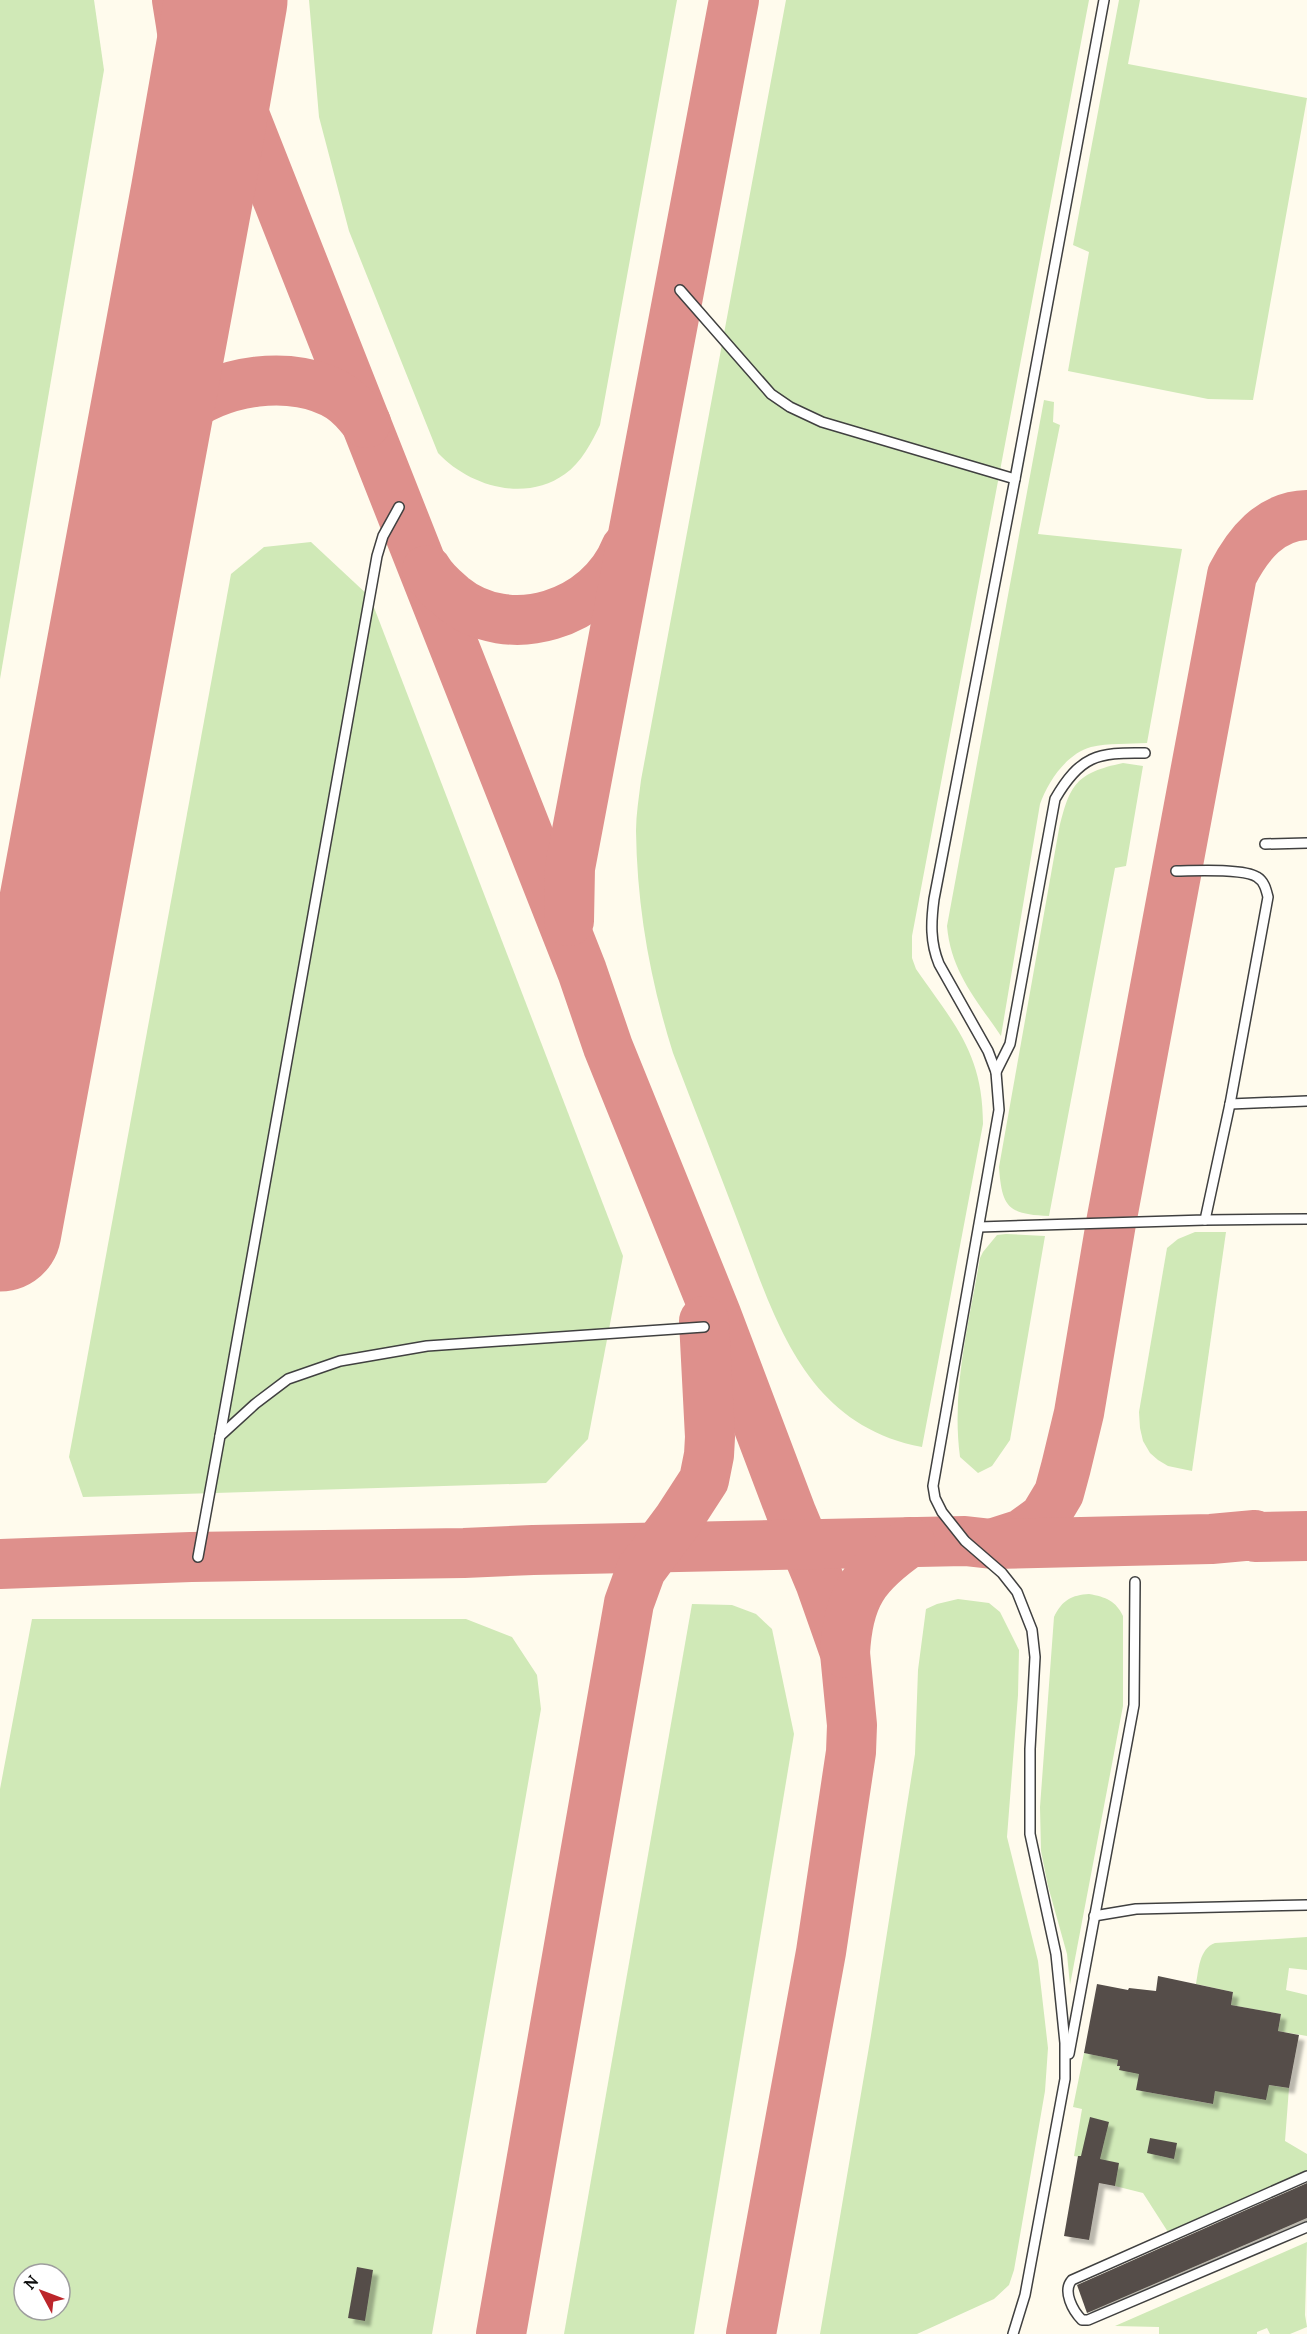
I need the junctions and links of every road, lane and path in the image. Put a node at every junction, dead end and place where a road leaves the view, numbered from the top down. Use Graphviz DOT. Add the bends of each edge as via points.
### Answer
graph roads {
  1 [pos="1104,0"];
  2 [pos="680,290"];
  3 [pos="1015,479"];
  4 [pos="399,507"];
  5 [pos="1145,753"];
  6 [pos="1307,843"];
  7 [pos="1265,844"];
  8 [pos="1176,871"];
  9 [pos="996,1072"];
  10 [pos="1307,1101"];
  11 [pos="1230,1104"];
  12 [pos="1307,1219"];
  13 [pos="1205,1220"];
  14 [pos="979,1227"];
  15 [pos="704,1327"];
  16 [pos="220,1436"];
  17 [pos="198,1557"];
  18 [pos="1135,1582"];
  19 [pos="1307,1905"];
  20 [pos="1094,1916"];
  21 [pos="1065,2079"];
  22 [pos="1307,2176"];
  23 [pos="1307,2227"];
  24 [pos="1012,2334"];
  1 -- 3 [label="lane"];
  2 -- 3 [label="lane" via="771,394 790,407 822,422"];
  3 -- 9 [label="lane" via="931,927 939,964"];
  4 -- 16 [label="lane" via="377,556"];
  5 -- 9 [label="lane" via="1112,752 1094,758 1078,767 1055,799 1010,1044"];
  6 -- 7 [label="lane"];
  8 -- 11 [label="lane" via="1247,873 1265,886 1268,897"];
  9 -- 14 [label="lane" via="999,1110"];
  10 -- 11 [label="lane"];
  11 -- 13 [label="lane"];
  12 -- 13 [label="lane"];
  13 -- 14 [label="lane"];
  14 -- 21 [label="lane" via="933,1486 942,1512 965,1541 1002,1573 1017,1592 1032,1630 1035,1657 1030,1834 1056,1954"];
  15 -- 16 [label="lane" via="427,1346 340,1361 288,1380"];
  16 -- 17 [label="lane"];
  18 -- 20 [label="lane" via="1134,1705"];
  19 -- 20 [label="lane" via="1136,1909"];
  20 -- 21 [label="lane"];
  21 -- 24 [label="lane" via="1025,2295"];
  22 -- 23 [label="lane" via="1072,2280 1066,2291 1078,2316 1088,2320"];
}
